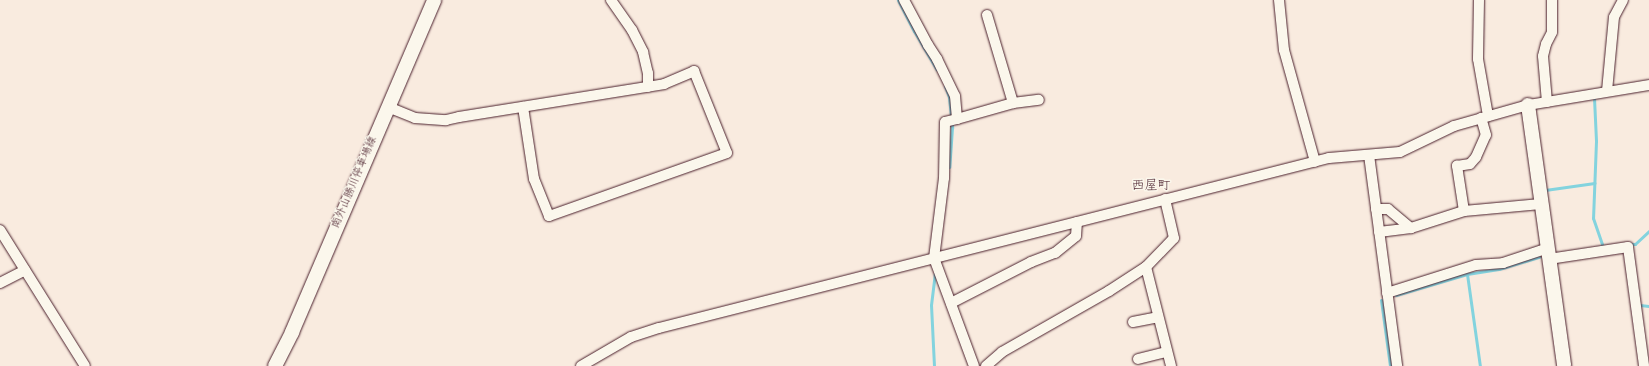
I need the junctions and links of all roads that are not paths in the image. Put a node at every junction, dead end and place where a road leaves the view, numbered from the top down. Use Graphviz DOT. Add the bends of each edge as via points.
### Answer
graph roads {
  1 [pos="434,0"];
  2 [pos="611,0"];
  3 [pos="904,0"];
  4 [pos="1279,0"];
  5 [pos="1479,0"];
  6 [pos="1552,0"];
  7 [pos="1623,0"];
  8 [pos="987,15"];
  9 [pos="1649,85"];
  10 [pos="648,87"];
  11 [pos="1606,92"];
  12 [pos="1039,100"];
  13 [pos="1547,102"];
  14 [pos="1013,103"];
  15 [pos="1528,105"];
  16 [pos="388,107"];
  17 [pos="523,107"];
  18 [pos="1485,117"];
  19 [pos="958,119"];
  20 [pos="1369,155"];
  21 [pos="1315,162"];
  22 [pos="1165,199"];
  23 [pos="1541,204"];
  24 [pos="1376,209"];
  25 [pos="1464,211"];
  26 [pos="1077,222"];
  27 [pos="1411,228"];
  28 [pos="0,230"];
  29 [pos="1379,232"];
  30 [pos="1548,254"];
  31 [pos="938,257"];
  32 [pos="1146,267"];
  33 [pos="25,270"];
  34 [pos="0,283"];
  35 [pos="1387,292"];
  36 [pos="951,303"];
  37 [pos="1158,317"];
  38 [pos="1133,322"];
  39 [pos="1645,340"];
  40 [pos="1167,352"];
  41 [pos="1138,359"];
  42 [pos="85,366"];
  43 [pos="275,366"];
  44 [pos="580,366"];
  45 [pos="974,366"];
  46 [pos="986,366"];
  47 [pos="1171,366"];
  48 [pos="1397,366"];
  49 [pos="1564,366"];
  50 [pos="1644,366"];
  1 -- 16 [label="main road, 南外山勝川停車場線"];
  2 -- 10 [label="street" via="632,30 643,52"];
  3 -- 19 [label="street" via="947,77"];
  4 -- 21 [label="street" via="1284,50"];
  5 -- 18 [label="street" via="1478,59"];
  6 -- 13 [label="street" via="1552,32 1543,56"];
  7 -- 11 [label="street" via="1614,17"];
  8 -- 14 [label="street"];
  9 -- 11 [label="street"];
  10 -- 17 [label="street"];
  10 -- 17 [label="street" via="664,84 694,71 727,153 549,216 534,179"];
  11 -- 13 [label="street"];
  12 -- 14 [label="street"];
  13 -- 15 [label="street"];
  14 -- 19 [label="street"];
  15 -- 18 [label="street"];
  15 -- 23 [label="main road"];
  16 -- 17 [label="street" via="415,118 430,120 446,120"];
  16 -- 43 [label="main road, 南外山勝川停車場線"];
  18 -- 20 [label="street" via="1454,126 1400,152"];
  18 -- 25 [label="street" via="1486,136 1476,156 1470,164 1457,166"];
  19 -- 31 [label="street" via="945,122"];
  20 -- 21 [label="street" via="1329,158"];
  20 -- 24 [label="street"];
  21 -- 22 [label="street"];
  22 -- 26 [label="street"];
  22 -- 32 [label="street" via="1174,238"];
  23 -- 25 [label="street"];
  23 -- 30 [label="main road"];
  24 -- 27 [label="street" via="1388,209"];
  24 -- 29 [label="street"];
  25 -- 27 [label="street"];
  26 -- 31 [label="street"];
  26 -- 36 [label="street" via="1076,236 1054,253"];
  27 -- 29 [label="street"];
  28 -- 33 [label="street"];
  29 -- 35 [label="street"];
  30 -- 35 [label="street" via="1503,263 1476,264"];
  30 -- 39 [label="street" via="1628,247"];
  30 -- 49 [label="main road"];
  31 -- 36 [label="street"];
  31 -- 44 [label="street" via="659,328 631,337"];
  32 -- 37 [label="street"];
  32 -- 46 [label="street" via="1002,352"];
  33 -- 34 [label="street"];
  33 -- 42 [label="street"];
  35 -- 48 [label="street"];
  36 -- 45 [label="street"];
  37 -- 38 [label="street"];
  37 -- 40 [label="street"];
  39 -- 50 [label="street"];
  40 -- 41 [label="street"];
  40 -- 47 [label="street"];
}
